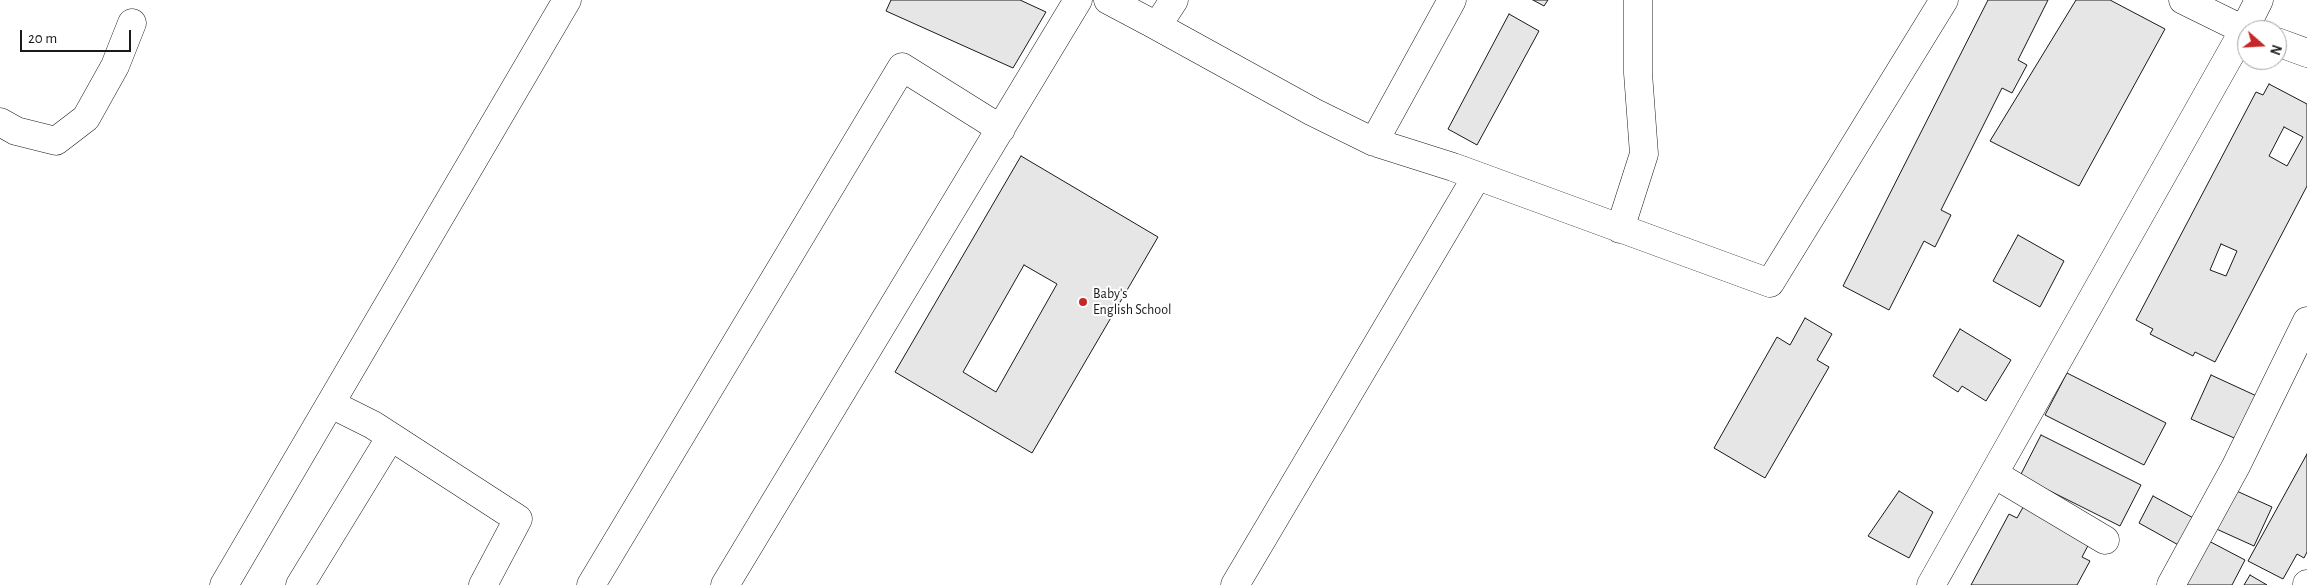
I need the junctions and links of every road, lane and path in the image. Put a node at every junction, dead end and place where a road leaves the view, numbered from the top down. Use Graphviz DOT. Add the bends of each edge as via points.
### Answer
graph roads {
  1 [pos="567,0"];
  2 [pos="1078,0"];
  3 [pos="1108,0"];
  4 [pos="1174,0"];
  5 [pos="1452,0"];
  6 [pos="1638,0"];
  7 [pos="1944,0"];
  8 [pos="2183,0"];
  9 [pos="2259,0"];
  10 [pos="2251,20"];
  11 [pos="132,23"];
  12 [pos="1157,26"];
  13 [pos="2237,27"];
  14 [pos="2287,46"];
  15 [pos="2237,47"];
  16 [pos="2307,53"];
  17 [pos="0,122"];
  18 [pos="1001,129"];
  19 [pos="1374,142"];
  20 [pos="1478,176"];
  21 [pos="1620,228"];
  22 [pos="2307,320"];
  23 [pos="331,404"];
  24 [pos="390,438"];
  25 [pos="1994,474"];
  26 [pos="2105,540"];
  27 [pos="224,585"];
  28 [pos="300,585"];
  29 [pos="483,585"];
  30 [pos="592,585"];
  31 [pos="725,585"];
  32 [pos="1235,585"];
  33 [pos="1931,585"];
  34 [pos="2170,585"];
  1 -- 23 [label="street"];
  2 -- 18 [label="street"];
  3 -- 12 [label="street"];
  4 -- 12 [label="street"];
  5 -- 19 [label="street"];
  6 -- 21 [label="street" via="1638,73 1644,154"];
  7 -- 21 [label="street" via="1770,284"];
  8 -- 13 [label="street"];
  9 -- 10 [label="street"];
  11 -- 17 [label="street" via="114,66 86,118 56,141 16,131"];
  12 -- 19 [label="street"];
  14 -- 16 [label="street"];
  15 -- 25 [label="street"];
  18 -- 30 [label="street" via="902,68"];
  18 -- 31 [label="street"];
  19 -- 20 [label="street"];
  20 -- 21 [label="street"];
  20 -- 32 [label="street"];
  22 -- 34 [label="street" via="2236,466"];
  23 -- 24 [label="street" via="373,425"];
  23 -- 27 [label="street"];
  24 -- 28 [label="street"];
  24 -- 29 [label="street" via="518,519"];
  25 -- 26 [label="street"];
  25 -- 33 [label="street"];
}
